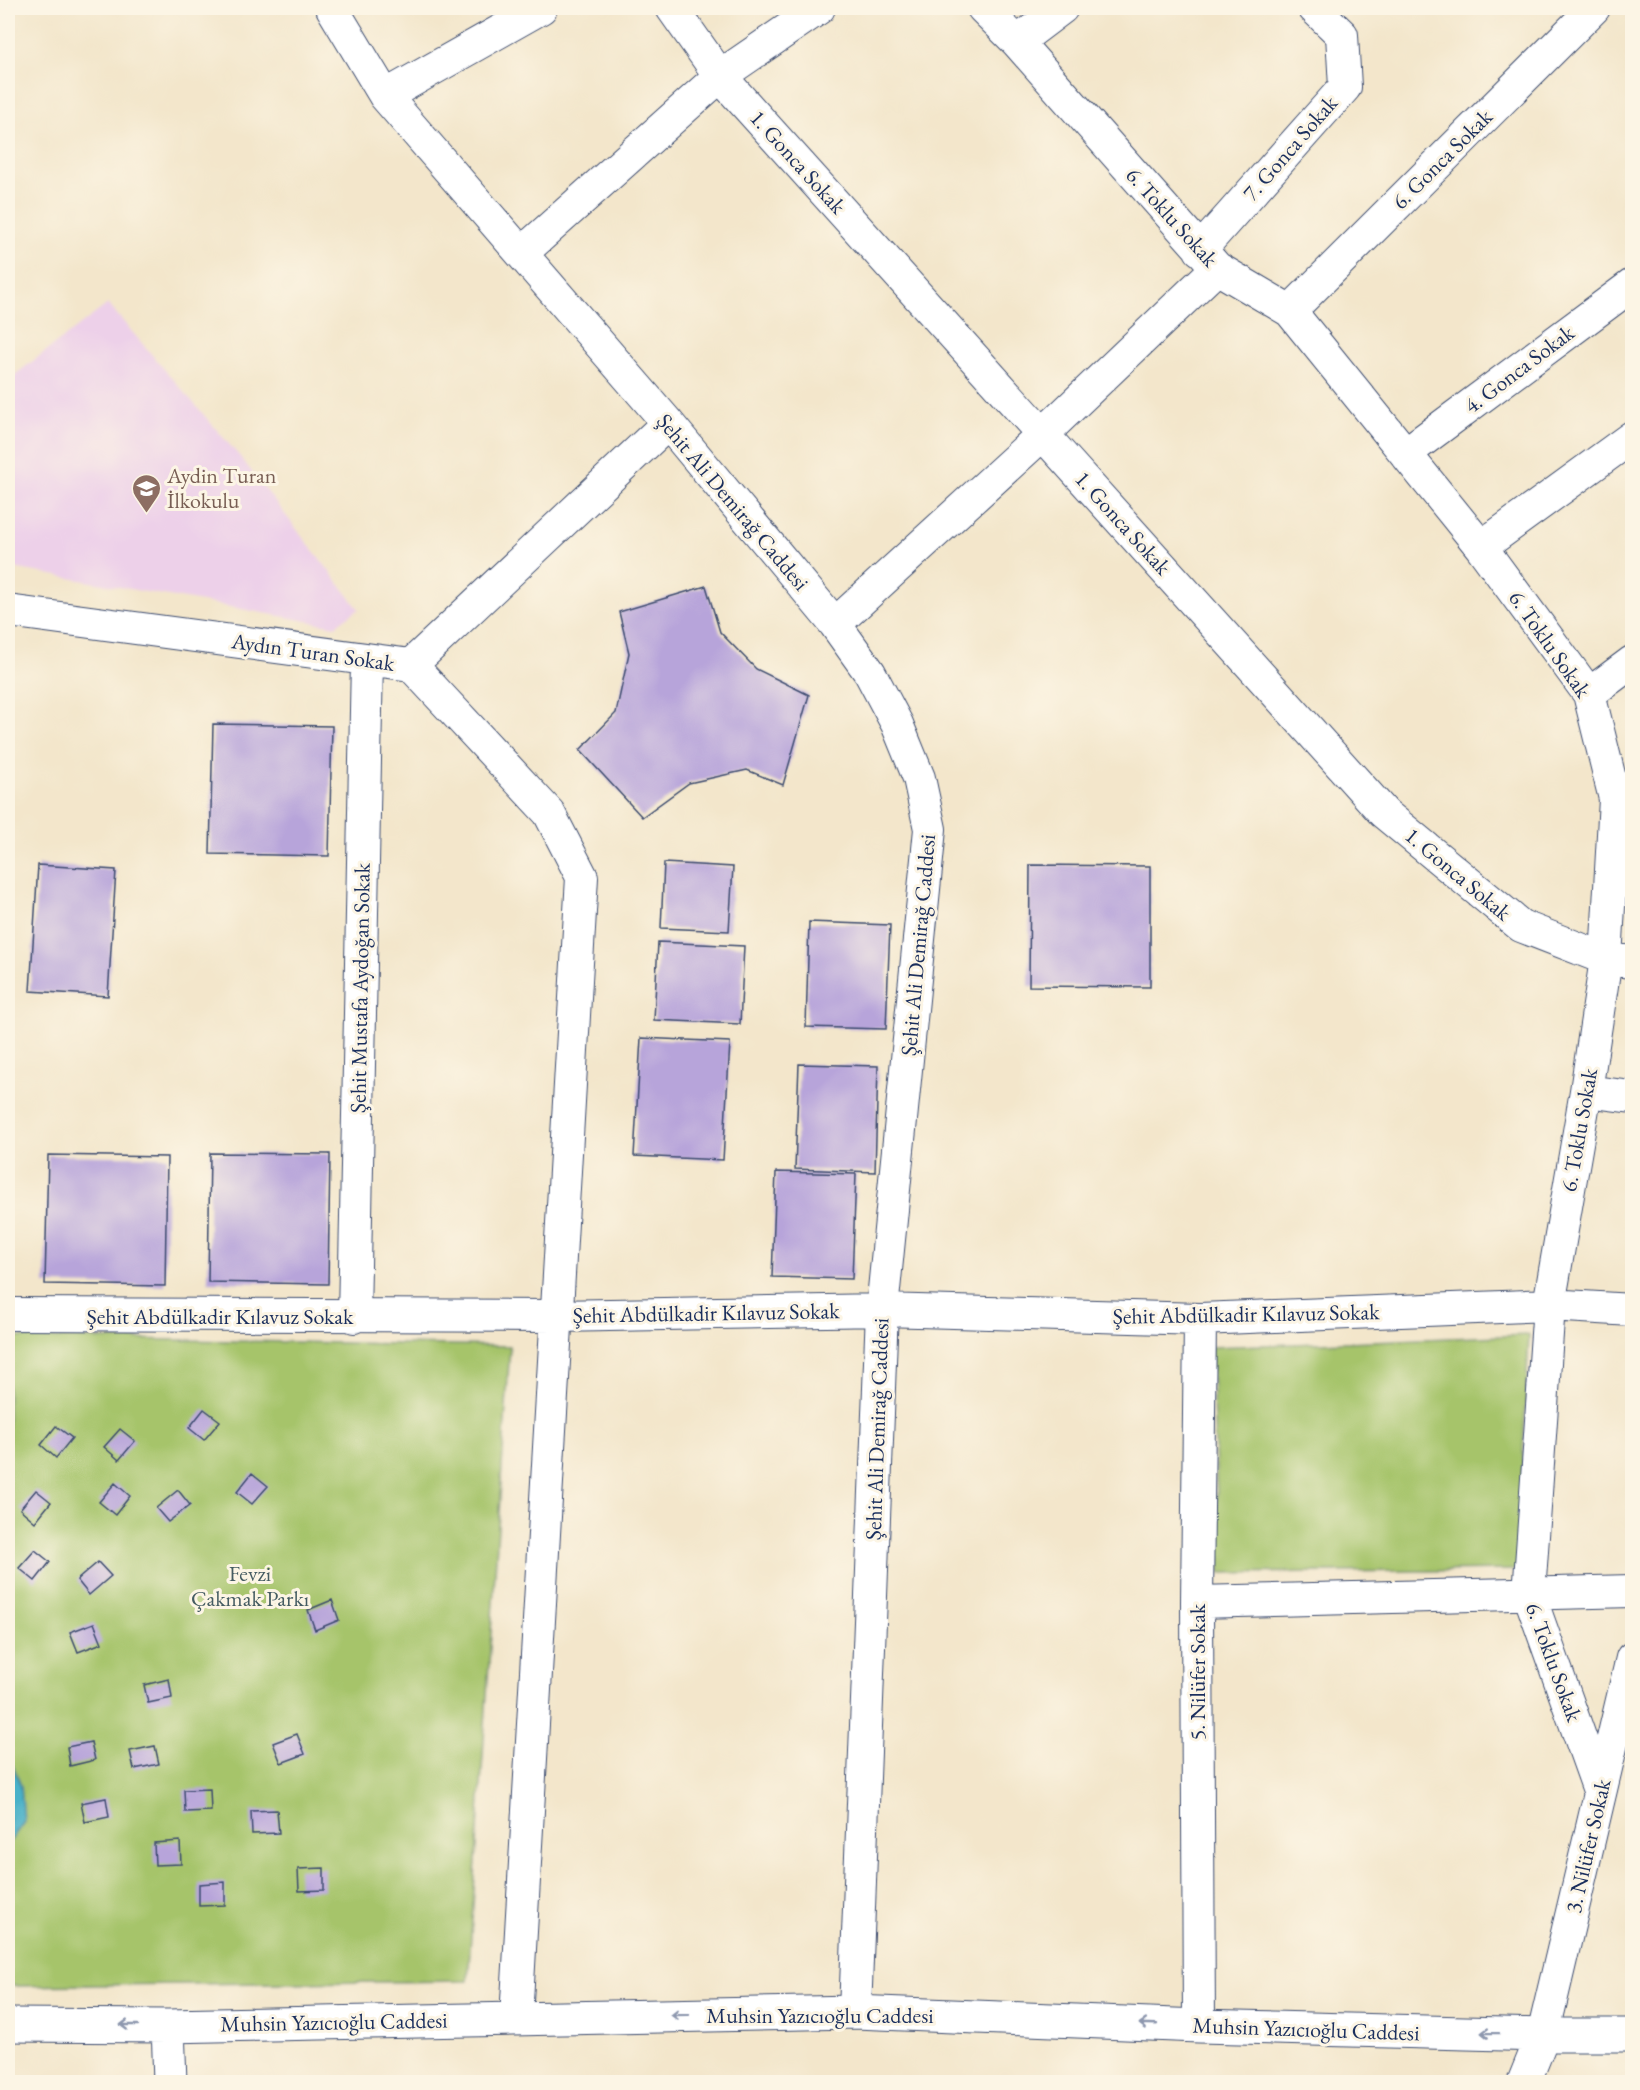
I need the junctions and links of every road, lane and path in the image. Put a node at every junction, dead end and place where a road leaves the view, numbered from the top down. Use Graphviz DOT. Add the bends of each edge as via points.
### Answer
graph roads {
  1 [pos="332,8"];
  2 [pos="541,8"];
  3 [pos="672,8"];
  4 [pos="819,8"];
  5 [pos="982,8"];
  6 [pos="1062,8"];
  7 [pos="1314,8"];
  8 [pos="1594,8"];
  9 [pos="1017,42"];
  10 [pos="720,76"];
  11 [pos="385,96"];
  12 [pos="522,253"];
  13 [pos="1209,259"];
  14 [pos="1632,285"];
  15 [pos="1290,311"];
  16 [pos="668,423"];
  17 [pos="1043,434"];
  18 [pos="1632,437"];
  19 [pos="1406,453"];
  20 [pos="1481,547"];
  21 [pos="8,611"];
  22 [pos="834,624"];
  23 [pos="367,660"];
  24 [pos="1632,662"];
  25 [pos="411,666"];
  26 [pos="1589,694"];
  27 [pos="1619,961"];
  28 [pos="1586,1091"];
  29 [pos="1632,1097"];
  30 [pos="1549,1305"];
  31 [pos="882,1310"];
  32 [pos="1632,1310"];
  33 [pos="8,1314"];
  34 [pos="556,1316"];
  35 [pos="354,1317"];
  36 [pos="1200,1319"];
  37 [pos="1632,1591"];
  38 [pos="1529,1594"];
  39 [pos="1197,1602"];
  40 [pos="1632,1658"];
  41 [pos="1623,1740"];
  42 [pos="1600,1793"];
  43 [pos="855,2012"];
  44 [pos="516,2018"];
  45 [pos="8,2025"];
  46 [pos="168,2026"];
  47 [pos="1199,2026"];
  48 [pos="1543,2035"];
  49 [pos="1632,2035"];
  50 [pos="170,2082"];
  51 [pos="1524,2082"];
  1 -- 11 [label="street, Şehit Ali Demirağ Caddesi"];
  2 -- 11 [label="street"];
  3 -- 10 [label="street, 1. Gonca Sokak"];
  4 -- 10 [label="street"];
  5 -- 9 [label="street, 6. Toklu Sokak"];
  6 -- 9 [label="street"];
  7 -- 13 [label="street, 7. Gonca Sokak" via="1342,35 1345,87"];
  8 -- 15 [label="street, 6. Gonca Sokak"];
  9 -- 13 [label="street, 6. Toklu Sokak"];
  10 -- 12 [label="street"];
  10 -- 17 [label="street, 1. Gonca Sokak"];
  11 -- 12 [label="street, Şehit Ali Demirağ Caddesi"];
  12 -- 16 [label="street, Şehit Ali Demirağ Caddesi"];
  13 -- 15 [label="street, 6. Toklu Sokak"];
  13 -- 17 [label="street, 7. Gonca Sokak"];
  14 -- 19 [label="street, 4. Gonca Sokak"];
  15 -- 19 [label="street, 6. Toklu Sokak"];
  16 -- 22 [label="street, Şehit Ali Demirağ Caddesi"];
  16 -- 25 [label="street, Aydın Turan Sokak"];
  17 -- 22 [label="street, 7. Gonca Sokak"];
  17 -- 27 [label="street, 1. Gonca Sokak" via="1384,813 1521,926"];
  18 -- 20 [label="street"];
  19 -- 20 [label="street, 6. Toklu Sokak"];
  20 -- 26 [label="street, 6. Toklu Sokak"];
  21 -- 23 [label="street, Aydın Turan Sokak"];
  22 -- 31 [label="street, Şehit Ali Demirağ Caddesi" via="870,673 897,724 919,778 930,829"];
  23 -- 25 [label="street, Aydın Turan Sokak"];
  23 -- 35 [label="street, Şehit Mustafa Aydoğan Sokak"];
  24 -- 26 [label="street"];
  25 -- 34 [label="street" via="549,813 582,877"];
  26 -- 27 [label="street, 6. Toklu Sokak" via="1615,799"];
  27 -- 28 [label="street, 6. Toklu Sokak"];
  28 -- 29 [label="street"];
  28 -- 30 [label="street, 6. Toklu Sokak"];
  30 -- 32 [label="street, Şehit Abdülkadir Kılavuz Sokak"];
  30 -- 36 [label="street, Şehit Abdülkadir Kılavuz Sokak"];
  30 -- 38 [label="street, 6. Toklu Sokak"];
  31 -- 34 [label="street, Şehit Abdülkadir Kılavuz Sokak"];
  31 -- 36 [label="street, Şehit Abdülkadir Kılavuz Sokak"];
  31 -- 43 [label="street, Şehit Ali Demirağ Caddesi"];
  33 -- 35 [label="street, Şehit Abdülkadir Kılavuz Sokak"];
  34 -- 35 [label="street, Şehit Abdülkadir Kılavuz Sokak"];
  34 -- 44 [label="street"];
  36 -- 39 [label="street, 5. Nilüfer Sokak"];
  37 -- 38 [label="street"];
  38 -- 39 [label="street"];
  38 -- 42 [label="street, 6. Toklu Sokak"];
  39 -- 47 [label="street, 5. Nilüfer Sokak"];
  40 -- 41 [label="street, 3. Nilüfer Sokak"];
  41 -- 42 [label="street, 3. Nilüfer Sokak"];
  42 -- 48 [label="street, 3. Nilüfer Sokak"];
  43 -- 44 [label="street, Muhsin Yazıcıoğlu Caddesi, one-way"];
  47 -- 43 [label="street, Muhsin Yazıcıoğlu Caddesi, one-way"];
  44 -- 46 [label="street, Muhsin Yazıcıoğlu Caddesi"];
  46 -- 45 [label="street, Muhsin Yazıcıoğlu Caddesi, one-way"];
  46 -- 50 [label="street"];
  48 -- 47 [label="street, Muhsin Yazıcıoğlu Caddesi, one-way"];
  48 -- 49 [label="street, Muhsin Yazıcıoğlu Caddesi"];
  48 -- 51 [label="street"];
}
